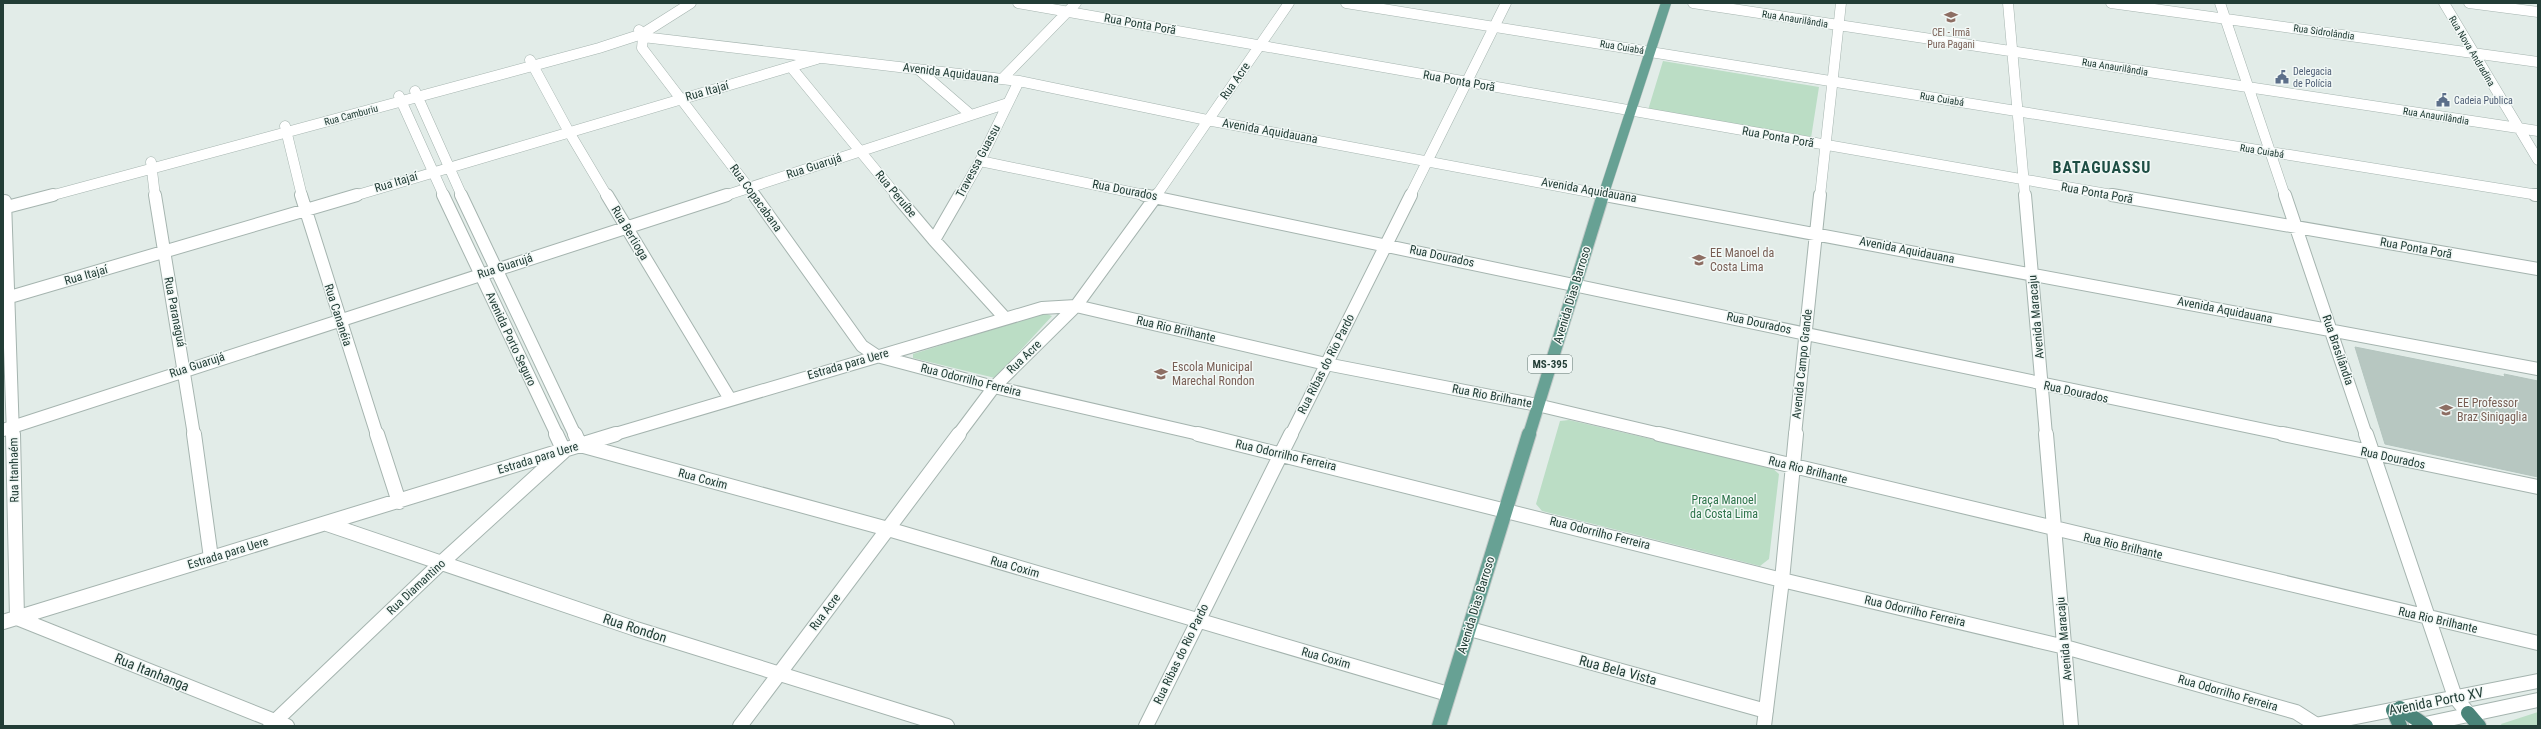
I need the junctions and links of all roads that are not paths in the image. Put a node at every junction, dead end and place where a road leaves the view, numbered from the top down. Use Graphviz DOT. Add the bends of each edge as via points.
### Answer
graph roads {
  1 [pos="678,3"];
  2 [pos="691,3"];
  3 [pos="1018,3"];
  4 [pos="1076,3"];
  5 [pos="1289,3"];
  6 [pos="1346,3"];
  7 [pos="1506,3"];
  8 [pos="1666,3"];
  9 [pos="1693,3"];
  10 [pos="1841,3"];
  11 [pos="2008,3"];
  12 [pos="2111,3"];
  13 [pos="2220,3"];
  14 [pos="2444,3"];
  15 [pos="2469,3"];
  16 [pos="1067,12"];
  17 [pos="2538,12"];
  18 [pos="2225,19"];
  19 [pos="1839,25"];
  20 [pos="1494,27"];
  21 [pos="641,34"];
  22 [pos="1259,46"];
  23 [pos="1650,52"];
  24 [pos="2013,52"];
  25 [pos="2472,53"];
  26 [pos="821,57"];
  27 [pos="2538,62"];
  28 [pos="532,63"];
  29 [pos="790,67"];
  30 [pos="919,70"];
  31 [pos="1002,79"];
  32 [pos="1019,81"];
  33 [pos="1467,82"];
  34 [pos="1833,82"];
  35 [pos="2250,87"];
  36 [pos="416,94"];
  37 [pos="400,98"];
  38 [pos="682,98"];
  39 [pos="1008,103"];
  40 [pos="1629,110"];
  41 [pos="2018,111"];
  42 [pos="971,114"];
  43 [pos="1207,120"];
  44 [pos="2519,128"];
  45 [pos="286,129"];
  46 [pos="2538,131"];
  47 [pos="569,132"];
  48 [pos="1826,146"];
  49 [pos="860,150"];
  50 [pos="2272,152"];
  51 [pos="2538,160"];
  52 [pos="980,161"];
  53 [pos="1428,161"];
  54 [pos="151,165"];
  55 [pos="448,167"];
  56 [pos="432,171"];
  57 [pos="2024,181"];
  58 [pos="749,187"];
  59 [pos="1604,193"];
  60 [pos="2538,195"];
  61 [pos="1156,197"];
  62 [pos="4,205"];
  63 [pos="305,210"];
  64 [pos="627,226"];
  65 [pos="2297,228"];
  66 [pos="1817,233"];
  67 [pos="934,240"];
  68 [pos="1386,244"];
  69 [pos="163,253"];
  70 [pos="498,268"];
  71 [pos="2538,269"];
  72 [pos="480,274"];
  73 [pos="2032,274"];
  74 [pos="1575,284"];
  75 [pos="6,298"];
  76 [pos="1076,306"];
  77 [pos="1005,318"];
  78 [pos="339,320"];
  79 [pos="2332,330"];
  80 [pos="1805,333"];
  81 [pos="877,356"];
  82 [pos="1326,364"];
  83 [pos="185,369"];
  84 [pos="2538,369"];
  85 [pos="2042,384"];
  86 [pos="994,387"];
  87 [pos="730,399"];
  88 [pos="1537,405"];
  89 [pos="8,428"];
  90 [pos="580,445"];
  91 [pos="564,451"];
  92 [pos="1280,453"];
  93 [pos="2373,454"];
  94 [pos="1791,466"];
  95 [pos="2538,487"];
  96 [pos="399,502"];
  97 [pos="1505,508"];
  98 [pos="327,524"];
  99 [pos="888,529"];
  100 [pos="2053,529"];
  101 [pos="211,558"];
  102 [pos="440,564"];
  103 [pos="1782,580"];
  104 [pos="2428,618"];
  105 [pos="10,620"];
  106 [pos="1197,620"];
  107 [pos="1470,629"];
  108 [pos="2538,643"];
  109 [pos="2065,647"];
  110 [pos="778,675"];
  111 [pos="2538,681"];
  112 [pos="1448,694"];
  113 [pos="2455,697"];
  114 [pos="2538,700"];
  115 [pos="2397,709"];
  116 [pos="1766,711"];
  117 [pos="2468,713"];
  118 [pos="277,724"];
  119 [pos="2421,725"];
  120 [pos="740,726"];
  121 [pos="946,726"];
  122 [pos="1146,726"];
  123 [pos="1439,726"];
  124 [pos="1764,726"];
  125 [pos="2071,726"];
  126 [pos="2315,726"];
  127 [pos="2400,726"];
  128 [pos="2479,726"];
  1 -- 21 [label="street, Rua Camburiu"];
  2 -- 21 [label="street, Rua Camburiu"];
  3 -- 16 [label="street, Rua Ponta Porã"];
  4 -- 16 [label="street"];
  5 -- 22 [label="street, Rua Acre"];
  6 -- 20 [label="street, Rua Cuiabá"];
  7 -- 20 [label="street, Rua Ribas do Rio Pardo"];
  8 -- 23 [label="main road, Avenida Dias Barroso / MS-395"];
  9 -- 19 [label="street, Rua Anaurilândia"];
  10 -- 19 [label="street, Avenida Campo Grande"];
  11 -- 24 [label="street, Avenida Maracaju"];
  12 -- 18 [label="street, Rua Sidrolândia"];
  13 -- 18 [label="street, Rua Brasilândia"];
  14 -- 25 [label="street, Rua Nova Andradina"];
  15 -- 17 [label="street"];
  16 -- 22 [label="street, Rua Ponta Porã"];
  16 -- 31 [label="street"];
  18 -- 25 [label="street, Rua Sidrolândia"];
  18 -- 35 [label="street, Rua Brasilândia"];
  19 -- 24 [label="street, Rua Anaurilândia"];
  19 -- 34 [label="street, Avenida Campo Grande"];
  20 -- 23 [label="street, Rua Cuiabá"];
  20 -- 33 [label="street, Rua Ribas do Rio Pardo"];
  21 -- 26 [label="street, Avenida Aquidauana"];
  21 -- 28 [label="street, Rua Camburiu"];
  21 -- 38 [label="street, Rua Copacabana" via="642,48"];
  22 -- 33 [label="street, Rua Ponta Porã"];
  22 -- 43 [label="street, Rua Acre"];
  23 -- 34 [label="street, Rua Cuiabá"];
  23 -- 40 [label="main road, Avenida Dias Barroso / MS-395"];
  24 -- 35 [label="street, Rua Anaurilândia"];
  24 -- 41 [label="street, Avenida Maracaju"];
  25 -- 27 [label="street, Rua Sidrolândia"];
  25 -- 44 [label="street, Rua Nova Andradina"];
  26 -- 29 [label="street, Rua Itajaí"];
  26 -- 30 [label="street, Avenida Aquidauana"];
  28 -- 36 [label="street, Rua Camburiu"];
  28 -- 47 [label="street, Rua Bertioga"];
  29 -- 38 [label="street, Rua Itajaí"];
  29 -- 49 [label="street, Rua Peruíbe"];
  30 -- 31 [label="street, Avenida Aquidauana"];
  30 -- 42 [label="street"];
  31 -- 32 [label="street, Avenida Aquidauana"];
  32 -- 39 [label="street, Travessa Guassu"];
  32 -- 43 [label="street, Avenida Aquidauana"];
  33 -- 40 [label="street, Rua Ponta Porã"];
  33 -- 53 [label="street, Rua Ribas do Rio Pardo"];
  34 -- 41 [label="street, Rua Cuiabá"];
  34 -- 48 [label="street, Avenida Campo Grande"];
  35 -- 44 [label="street, Rua Anaurilândia"];
  35 -- 50 [label="street, Rua Brasilândia"];
  36 -- 37 [label="street, Rua Camburiu"];
  36 -- 55 [label="street, Avenida Porto Seguro"];
  37 -- 45 [label="street, Rua Camburiu"];
  37 -- 56 [label="street, Avenida Porto Seguro"];
  38 -- 47 [label="street, Rua Itajaí"];
  38 -- 58 [label="street, Rua Copacabana"];
  39 -- 42 [label="street, Rua Guarujá"];
  39 -- 52 [label="street, Travessa Guassu"];
  40 -- 48 [label="street, Rua Ponta Porã"];
  40 -- 59 [label="main road, Avenida Dias Barroso / MS-395"];
  41 -- 50 [label="street, Rua Cuiabá"];
  41 -- 57 [label="street, Avenida Maracaju"];
  42 -- 49 [label="street, Rua Guarujá"];
  43 -- 53 [label="street, Avenida Aquidauana"];
  43 -- 61 [label="street, Rua Acre"];
  44 -- 46 [label="street, Rua Anaurilândia"];
  44 -- 51 [label="street, Rua Nova Andradina"];
  45 -- 54 [label="street, Rua Camburiu"];
  45 -- 63 [label="street, Rua Cananéia"];
  47 -- 55 [label="street, Rua Itajaí"];
  47 -- 64 [label="street, Rua Bertioga"];
  48 -- 57 [label="street, Rua Ponta Porã"];
  48 -- 66 [label="street, Avenida Campo Grande"];
  49 -- 58 [label="street, Rua Guarujá"];
  49 -- 67 [label="street, Rua Peruíbe"];
  50 -- 60 [label="street, Rua Cuiabá"];
  50 -- 65 [label="street, Rua Brasilândia"];
  52 -- 61 [label="street, Rua Dourados"];
  52 -- 67 [label="street, Travessa Guassu"];
  53 -- 59 [label="street, Avenida Aquidauana"];
  53 -- 68 [label="street, Rua Ribas do Rio Pardo"];
  54 -- 62 [label="street, Rua Camburiu"];
  54 -- 69 [label="street, Rua Paranaguá"];
  55 -- 56 [label="street, Rua Itajaí"];
  55 -- 70 [label="street, Avenida Porto Seguro"];
  56 -- 63 [label="street, Rua Itajaí"];
  56 -- 72 [label="street, Avenida Porto Seguro"];
  57 -- 65 [label="street, Rua Ponta Porã"];
  57 -- 73 [label="street, Avenida Maracaju"];
  58 -- 64 [label="street, Rua Guarujá"];
  58 -- 81 [label="street, Rua Copacabana" via="862,346"];
  59 -- 66 [label="street, Avenida Aquidauana"];
  59 -- 74 [label="main road, Avenida Dias Barroso / MS-395"];
  61 -- 68 [label="street, Rua Dourados"];
  61 -- 76 [label="street, Rua Acre"];
  62 -- 75 [label="street, Rua Itanhaém"];
  63 -- 69 [label="street, Rua Itajaí"];
  63 -- 78 [label="street, Rua Cananéia"];
  64 -- 70 [label="street, Rua Guarujá"];
  64 -- 87 [label="street, Rua Bertioga"];
  65 -- 71 [label="street, Rua Ponta Porã"];
  65 -- 79 [label="street, Rua Brasilândia"];
  66 -- 73 [label="street, Avenida Aquidauana"];
  66 -- 80 [label="street, Avenida Campo Grande"];
  67 -- 77 [label="street, Rua Peruíbe"];
  68 -- 74 [label="street, Rua Dourados"];
  68 -- 82 [label="street, Rua Ribas do Rio Pardo"];
  69 -- 75 [label="street, Rua Itajaí"];
  69 -- 83 [label="street, Rua Paranaguá"];
  70 -- 72 [label="street, Rua Guarujá"];
  70 -- 90 [label="street, Avenida Porto Seguro"];
  72 -- 78 [label="street, Rua Guarujá"];
  72 -- 91 [label="street, Avenida Porto Seguro"];
  73 -- 79 [label="street, Avenida Aquidauana"];
  73 -- 85 [label="street, Avenida Maracaju"];
  74 -- 80 [label="street, Rua Dourados"];
  74 -- 88 [label="main road, Avenida Dias Barroso / MS-395"];
  75 -- 89 [label="street, Rua Itanhaém"];
  76 -- 77 [label="street, Estrada para Uere" via="1042,308"];
  76 -- 82 [label="street, Rua Rio Brilhante"];
  76 -- 86 [label="street, Rua Acre"];
  77 -- 81 [label="street, Estrada para Uere"];
  78 -- 83 [label="street, Rua Guarujá"];
  78 -- 96 [label="street, Rua Cananéia"];
  79 -- 84 [label="street, Avenida Aquidauana"];
  79 -- 93 [label="street, Rua Brasilândia"];
  80 -- 85 [label="street, Rua Dourados"];
  80 -- 94 [label="street, Avenida Campo Grande"];
  81 -- 86 [label="street, Rua Odorrilho Ferreira"];
  81 -- 87 [label="street, Estrada para Uere"];
  82 -- 88 [label="street, Rua Rio Brilhante"];
  82 -- 92 [label="street, Rua Ribas do Rio Pardo"];
  83 -- 89 [label="street, Rua Guarujá"];
  83 -- 101 [label="street, Rua Paranaguá"];
  85 -- 93 [label="street, Rua Dourados"];
  85 -- 100 [label="street, Avenida Maracaju"];
  86 -- 92 [label="street, Rua Odorrilho Ferreira"];
  86 -- 99 [label="street, Rua Acre"];
  87 -- 90 [label="street, Estrada para Uere"];
  88 -- 94 [label="street, Rua Rio Brilhante"];
  88 -- 97 [label="main road, Avenida Dias Barroso / MS-395"];
  89 -- 105 [label="street, Rua Itanhaém"];
  90 -- 91 [label="street, Estrada para Uere"];
  90 -- 99 [label="street, Rua Coxim"];
  91 -- 96 [label="street, Estrada para Uere"];
  91 -- 102 [label="street, Rua Diamantino"];
  92 -- 97 [label="street, Rua Odorrilho Ferreira"];
  92 -- 106 [label="street, Rua Ribas do Rio Pardo"];
  93 -- 95 [label="street, Rua Dourados"];
  93 -- 104 [label="street, Rua Brasilândia"];
  94 -- 100 [label="street, Rua Rio Brilhante"];
  94 -- 103 [label="street, Avenida Campo Grande"];
  96 -- 98 [label="street, Estrada para Uere"];
  97 -- 103 [label="street, Rua Odorrilho Ferreira"];
  97 -- 107 [label="main road, Avenida Dias Barroso / MS-395"];
  98 -- 101 [label="street, Estrada para Uere"];
  98 -- 102 [label="street, Rua Rondon"];
  99 -- 106 [label="street, Rua Coxim"];
  99 -- 110 [label="street, Rua Acre"];
  100 -- 104 [label="street, Rua Rio Brilhante"];
  100 -- 109 [label="street, Avenida Maracaju"];
  101 -- 105 [label="street, Estrada para Uere"];
  102 -- 110 [label="street, Rua Rondon"];
  102 -- 118 [label="street, Rua Diamantino"];
  103 -- 109 [label="street, Rua Odorrilho Ferreira"];
  103 -- 116 [label="street, Avenida Campo Grande"];
  104 -- 108 [label="street, Rua Rio Brilhante"];
  104 -- 113 [label="street, Rua Brasilândia"];
  105 -- 118 [label="street, Rua Itanhanga"];
  106 -- 112 [label="street, Rua Coxim"];
  106 -- 122 [label="street, Rua Ribas do Rio Pardo"];
  107 -- 112 [label="main road, Avenida Dias Barroso / MS-395"];
  107 -- 116 [label="street, Rua Bela Vista"];
  109 -- 125 [label="street, Avenida Maracaju"];
  109 -- 126 [label="street, Rua Odorrilho Ferreira" via="2296,712"];
  110 -- 120 [label="street, Rua Acre"];
  110 -- 121 [label="street, Rua Rondon"];
  111 -- 113 [label="street, Avenida Porto XV"];
  112 -- 123 [label="main road, Avenida Dias Barroso / MS-395"];
  113 -- 115 [label="street, Avenida Porto XV"];
  113 -- 117 [label="street"];
  114 -- 117 [label="street, Avenida Porto XV"];
  115 -- 119 [label="highway"];
  115 -- 126 [label="street, Avenida Porto XV"];
  115 -- 127 [label="highway"];
  116 -- 124 [label="street, Avenida Campo Grande"];
  117 -- 119 [label="street, Avenida Porto XV"];
  117 -- 128 [label="highway"];
}
